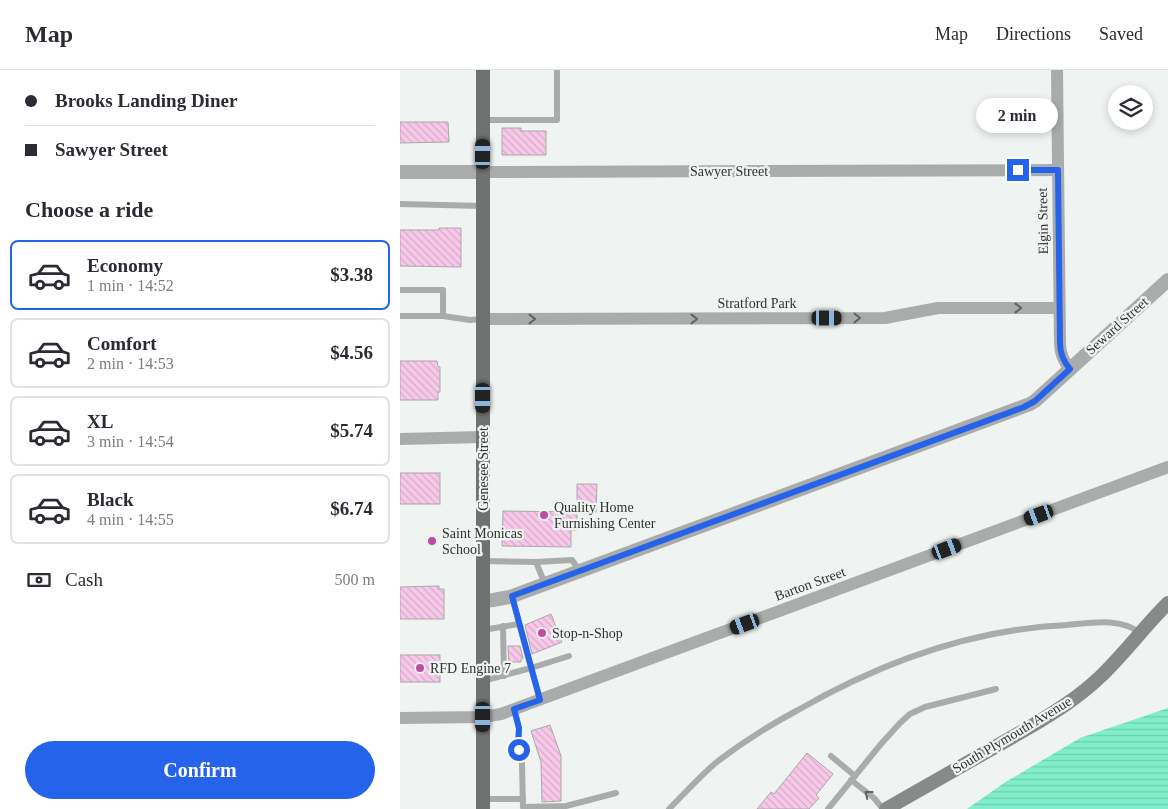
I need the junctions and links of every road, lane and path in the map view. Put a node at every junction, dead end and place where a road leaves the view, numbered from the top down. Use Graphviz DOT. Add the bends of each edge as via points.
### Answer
graph roads {
  1 [pos="483,70"];
  2 [pos="557,70"];
  3 [pos="1057,70"];
  4 [pos="483,120"];
  5 [pos="1058,170"];
  6 [pos="400,172"];
  7 [pos="483,172"];
  8 [pos="400,204"];
  9 [pos="483,206"];
  10 [pos="1168,280"];
  11 [pos="400,290"];
  12 [pos="1059,308"];
  13 [pos="400,316"];
  14 [pos="443,316"];
  15 [pos="483,320"];
  16 [pos="1070,369"];
  17 [pos="483,437"];
  18 [pos="400,439"];
  19 [pos="1168,468"];
  20 [pos="483,561"];
  21 [pos="536,562"];
  22 [pos="580,571"];
  23 [pos="545,584"];
  24 [pos="512,596"];
  25 [pos="483,601"];
  26 [pos="1168,603"];
  27 [pos="519,624"];
  28 [pos="503,626"];
  29 [pos="483,630"];
  30 [pos="1140,633"];
  31 [pos="569,656"];
  32 [pos="531,668"];
  33 [pos="504,676"];
  34 [pos="483,681"];
  35 [pos="996,689"];
  36 [pos="540,700"];
  37 [pos="514,709"];
  38 [pos="483,717"];
  39 [pos="400,718"];
  40 [pos="831,756"];
  41 [pos="853,778"];
  42 [pos="616,793"];
  43 [pos="523,798"];
  44 [pos="483,804"];
  45 [pos="669,809"];
  46 [pos="828,809"];
  47 [pos="885,809"];
  1 -- 4 [label="main road, Genesee Street"];
  2 -- 4 [label="lane" via="557,120"];
  3 -- 5 [label="street, Elgin Street"];
  4 -- 7 [label="main road, Genesee Street"];
  5 -- 7 [label="street, Sawyer Street"];
  5 -- 12 [label="street, Elgin Street"];
  6 -- 7 [label="street, Sawyer Street"];
  7 -- 9 [label="main road, Genesee Street"];
  8 -- 9 [label="lane"];
  9 -- 15 [label="main road, Genesee Street"];
  10 -- 16 [label="street, Seward Street"];
  11 -- 14 [label="lane" via="443,290"];
  15 -- 12 [label="street, Stratford Park, one-way" via="885,318 938,308"];
  12 -- 16 [label="street, Elgin Street" via="1061,354"];
  13 -- 14 [label="lane"];
  14 -- 15 [label="lane"];
  15 -- 17 [label="main road, Genesee Street"];
  16 -- 22 [label="street, Seward Street" via="1024,407"];
  17 -- 18 [label="street"];
  17 -- 20 [label="main road, Genesee Street"];
  19 -- 36 [label="street, Barton Street"];
  20 -- 21 [label="lane"];
  20 -- 25 [label="main road, Genesee Street"];
  21 -- 22 [label="lane" via="572,560"];
  21 -- 23 [label="lane"];
  22 -- 23 [label="street, Seward Street"];
  23 -- 24 [label="street, Seward Street"];
  24 -- 25 [label="street, Seward Street"];
  24 -- 27 [label="lane"];
  25 -- 29 [label="main road, Genesee Street"];
  26 -- 30 [label="main road, South Plymouth Avenue"];
  27 -- 28 [label="lane"];
  27 -- 32 [label="lane"];
  28 -- 29 [label="lane"];
  28 -- 33 [label="lane"];
  29 -- 34 [label="main road, Genesee Street"];
  30 -- 45 [label="lane" via="1111,623 1026,628 967,640 890,666 814,700 758,734 718,762"];
  30 -- 47 [label="main road, South Plymouth Avenue" via="1100,677 1064,706"];
  31 -- 32 [label="lane"];
  32 -- 33 [label="lane"];
  32 -- 36 [label="lane"];
  33 -- 34 [label="lane"];
  34 -- 38 [label="main road, Genesee Street"];
  35 -- 41 [label="lane" via="925,707 910,714"];
  36 -- 37 [label="street, Barton Street"];
  37 -- 38 [label="street, Barton Street"];
  37 -- 43 [label="lane" via="519,728"];
  38 -- 39 [label="street, Barton Street"];
  38 -- 44 [label="main road, Genesee Street"];
  40 -- 41 [label="lane"];
  41 -- 46 [label="lane"];
  47 -- 41 [label="lane, one-way"];
  42 -- 43 [label="lane" via="561,807 523,807"];
  43 -- 44 [label="lane"];
}
